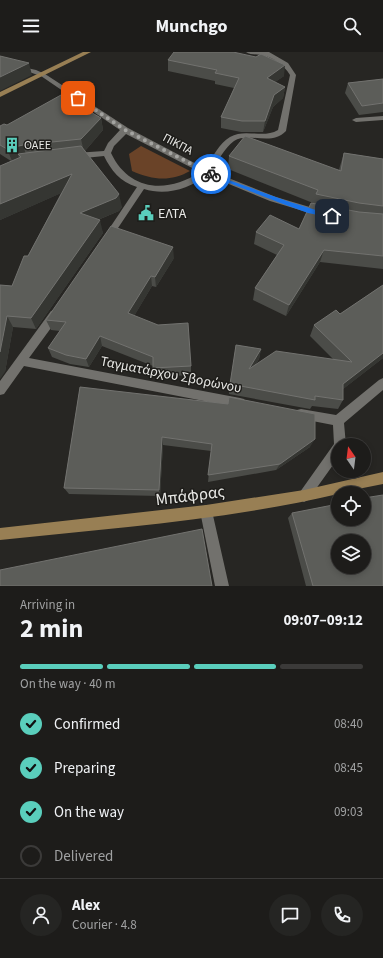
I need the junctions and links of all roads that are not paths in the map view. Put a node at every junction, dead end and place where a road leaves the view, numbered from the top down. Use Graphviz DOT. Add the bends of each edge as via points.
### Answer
graph roads {
  1 [pos="88,52"];
  2 [pos="249,52"];
  3 [pos="265,53"];
  4 [pos="0,64"];
  5 [pos="43,75"];
  6 [pos="0,95"];
  7 [pos="383,118"];
  8 [pos="356,120"];
  9 [pos="125,130"];
  10 [pos="107,153"];
  11 [pos="64,158"];
  12 [pos="206,172"];
  13 [pos="141,187"];
  14 [pos="326,214"];
  15 [pos="102,245"];
  16 [pos="62,303"];
  17 [pos="22,361"];
  18 [pos="383,383"];
  19 [pos="0,390"];
  20 [pos="253,405"];
  21 [pos="292,412"];
  22 [pos="338,421"];
  23 [pos="339,438"];
  24 [pos="331,458"];
  25 [pos="383,478"];
  26 [pos="304,496"];
  27 [pos="206,511"];
  28 [pos="0,534"];
  29 [pos="222,586"];
  1 -- 5 [label="street"];
  2 -- 3 [label="street"];
  3 -- 12 [label="street" via="286,64 293,75 282,130 271,137 232,139"];
  4 -- 5 [label="street, ΠΙΚΠΑ"];
  5 -- 6 [label="street"];
  5 -- 9 [label="street, ΠΙΚΠΑ"];
  7 -- 8 [label="street"];
  9 -- 10 [label="street"];
  9 -- 12 [label="street, ΠΙΚΠΑ"];
  10 -- 11 [label="street"];
  10 -- 13 [label="street" via="109,161 122,176"];
  12 -- 13 [label="street" via="195,181 179,186 160,189"];
  12 -- 14 [label="street, ΠΙΚΠΑ" via="273,199 308,211"];
  13 -- 15 [label="street"];
  16 -- 17 [label="street"];
  17 -- 19 [label="street"];
  17 -- 20 [label="street, Ταγματάρχου Σβορώνου"];
  18 -- 22 [label="street"];
  21 -- 22 [label="street"];
  22 -- 23 [label="street"];
  24 -- 26 [label="street"];
  25 -- 26 [label="street, Μπάφρας"];
  26 -- 27 [label="street, Μπάφρας"];
  27 -- 28 [label="street, Μπάφρας"];
  27 -- 29 [label="street"];
}
